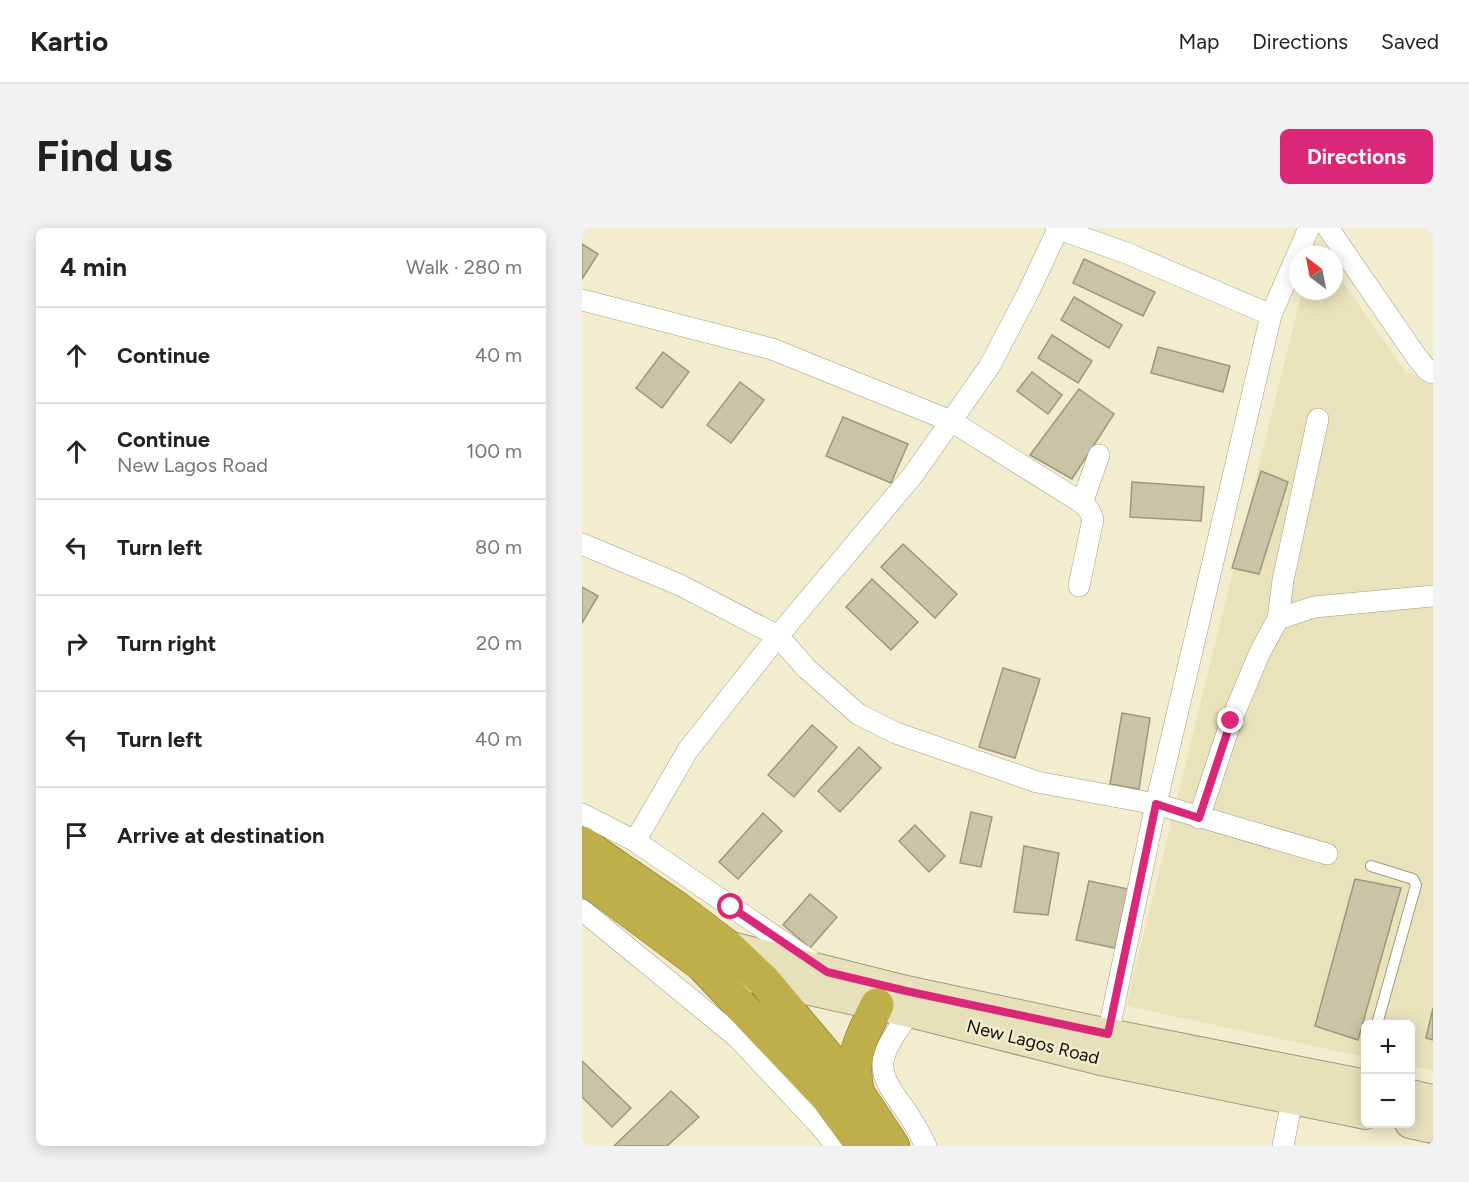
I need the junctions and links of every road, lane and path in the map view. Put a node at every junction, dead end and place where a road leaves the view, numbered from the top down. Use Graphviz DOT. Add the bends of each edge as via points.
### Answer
graph roads {
  1 [pos="1057,228"];
  2 [pos="1309,228"];
  3 [pos="1328,228"];
  4 [pos="582,300"];
  5 [pos="1270,315"];
  6 [pos="1433,373"];
  7 [pos="1318,419"];
  8 [pos="951,421"];
  9 [pos="1100,455"];
  10 [pos="1082,503"];
  11 [pos="582,544"];
  12 [pos="1079,586"];
  13 [pos="1433,596"];
  14 [pos="1278,619"];
  15 [pos="778,636"];
  16 [pos="1156,804"];
  17 [pos="582,814"];
  18 [pos="1199,818"];
  19 [pos="635,841"];
  20 [pos="582,843"];
  21 [pos="1327,854"];
  22 [pos="1371,866"];
  23 [pos="582,878"];
  24 [pos="601,913"];
  25 [pos="727,946"];
  26 [pos="702,965"];
  27 [pos="827,972"];
  28 [pos="765,981"];
  29 [pos="877,1005"];
  30 [pos="910,1012"];
  31 [pos="1378,1020"];
  32 [pos="1108,1034"];
  33 [pos="1361,1081"];
  34 [pos="858,1093"];
  35 [pos="1415,1096"];
  36 [pos="1292,1100"];
  37 [pos="1433,1100"];
  38 [pos="1361,1113"];
  39 [pos="1415,1124"];
  40 [pos="1433,1128"];
  41 [pos="836,1146"];
  42 [pos="863,1146"];
  43 [pos="893,1146"];
  44 [pos="926,1146"];
  45 [pos="1283,1146"];
  1 -- 5 [label="street" via="1129,254"];
  1 -- 8 [label="street" via="989,367"];
  2 -- 5 [label="street"];
  3 -- 6 [label="street" via="1416,356"];
  4 -- 8 [label="street" via="772,349"];
  5 -- 16 [label="street"];
  7 -- 14 [label="street"];
  8 -- 10 [label="street"];
  8 -- 15 [label="street" via="913,475"];
  9 -- 10 [label="street"];
  10 -- 12 [label="street" via="1093,519"];
  11 -- 15 [label="street" via="680,585"];
  13 -- 14 [label="street" via="1314,607"];
  14 -- 18 [label="street" via="1231,721"];
  15 -- 16 [label="street" via="806,668 858,714 896,733 1037,782"];
  15 -- 19 [label="street" via="688,750"];
  16 -- 18 [label="street"];
  16 -- 32 [label="street"];
  17 -- 19 [label="street"];
  18 -- 21 [label="street"];
  19 -- 27 [label="street"];
  20 -- 25 [label="highway"];
  22 -- 31 [label="lane" via="1413,879 1416,885"];
  23 -- 24 [label="highway" via="599,888"];
  24 -- 26 [label="highway"];
  24 -- 41 [label="street" via="738,1038"];
  25 -- 27 [label="main road, New Lagos Road"];
  25 -- 28 [label="highway"];
  26 -- 28 [label="main road, New Lagos Road"];
  26 -- 42 [label="highway" via="827,1097"];
  27 -- 32 [label="main road, New Lagos Road"];
  28 -- 29 [label="main road, New Lagos Road"];
  28 -- 34 [label="highway"];
  29 -- 30 [label="main road, New Lagos Road"];
  29 -- 34 [label="highway" via="854,1063"];
  30 -- 36 [label="main road, New Lagos Road" via="1101,1060"];
  30 -- 44 [label="street" via="883,1062 889,1086"];
  32 -- 33 [label="main road, New Lagos Road"];
  34 -- 43 [label="highway"];
  35 -- 37 [label="main road"];
  36 -- 38 [label="main road, New Lagos Road"];
  36 -- 45 [label="street"];
  39 -- 40 [label="main road"];
}
